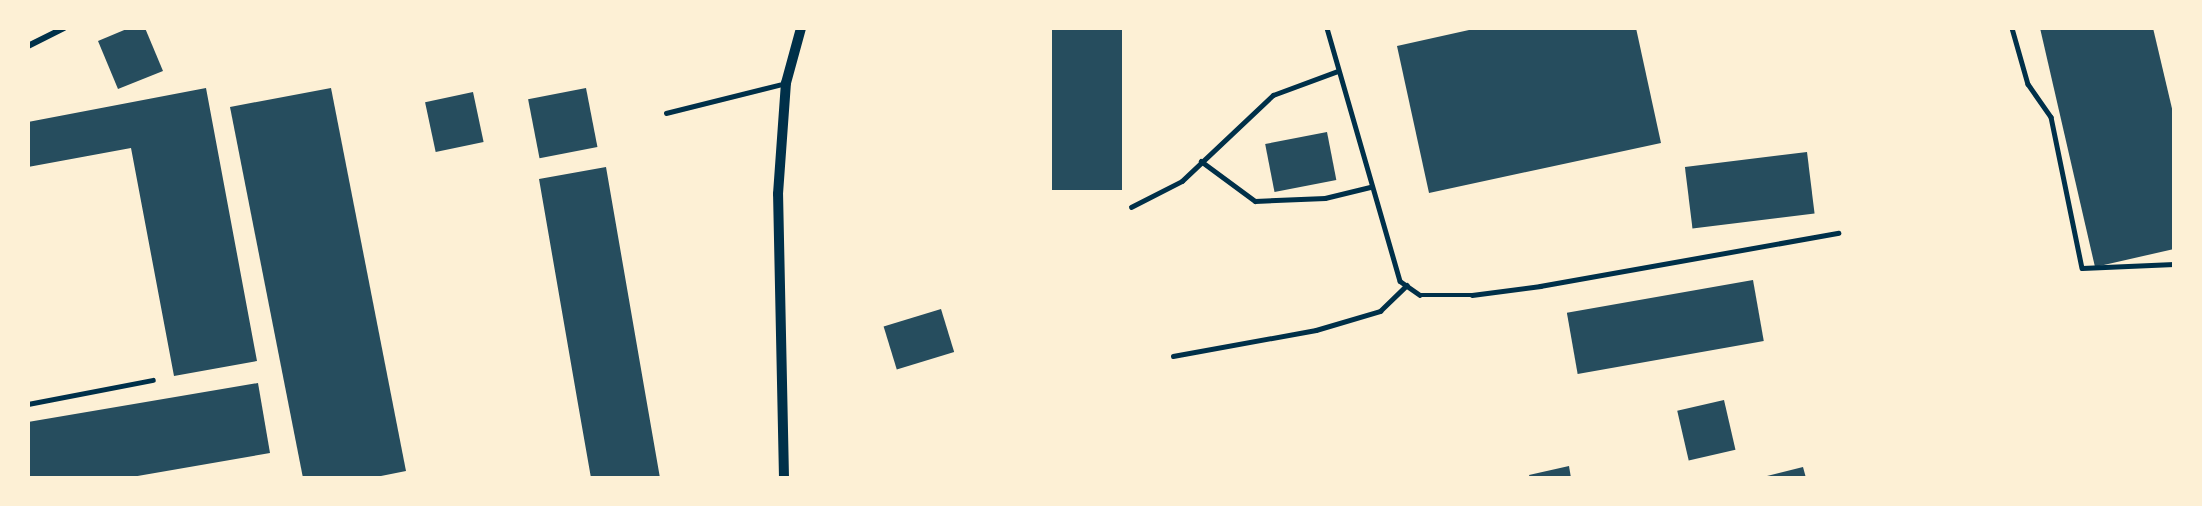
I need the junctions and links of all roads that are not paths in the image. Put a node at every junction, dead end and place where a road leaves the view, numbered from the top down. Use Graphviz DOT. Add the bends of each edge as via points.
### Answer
graph roads {
  1 [pos="64,28"];
  2 [pos="801,28"];
  3 [pos="1327,28"];
  4 [pos="2012,28"];
  5 [pos="28,46"];
  6 [pos="1338,71"];
  7 [pos="786,83"];
  8 [pos="666,113"];
  9 [pos="1201,161"];
  10 [pos="1370,187"];
  11 [pos="1131,207"];
  12 [pos="1838,233"];
  13 [pos="2174,264"];
  14 [pos="1407,285"];
  15 [pos="1173,356"];
  16 [pos="153,380"];
  17 [pos="28,404"];
  18 [pos="784,477"];
  1 -- 5 [label="street"];
  2 -- 7 [label="street"];
  3 -- 6 [label="lane"];
  4 -- 13 [label="lane" via="2028,84 2050,117 2082,268"];
  6 -- 9 [label="lane" via="1273,95"];
  6 -- 10 [label="lane"];
  7 -- 8 [label="lane"];
  7 -- 18 [label="street" via="778,194"];
  9 -- 10 [label="lane" via="1255,201 1325,198"];
  9 -- 11 [label="lane" via="1182,181"];
  10 -- 14 [label="lane" via="1400,281"];
  12 -- 14 [label="lane" via="1472,295 1420,295"];
  14 -- 15 [label="lane" via="1380,311 1316,330"];
  16 -- 17 [label="lane"];
}
